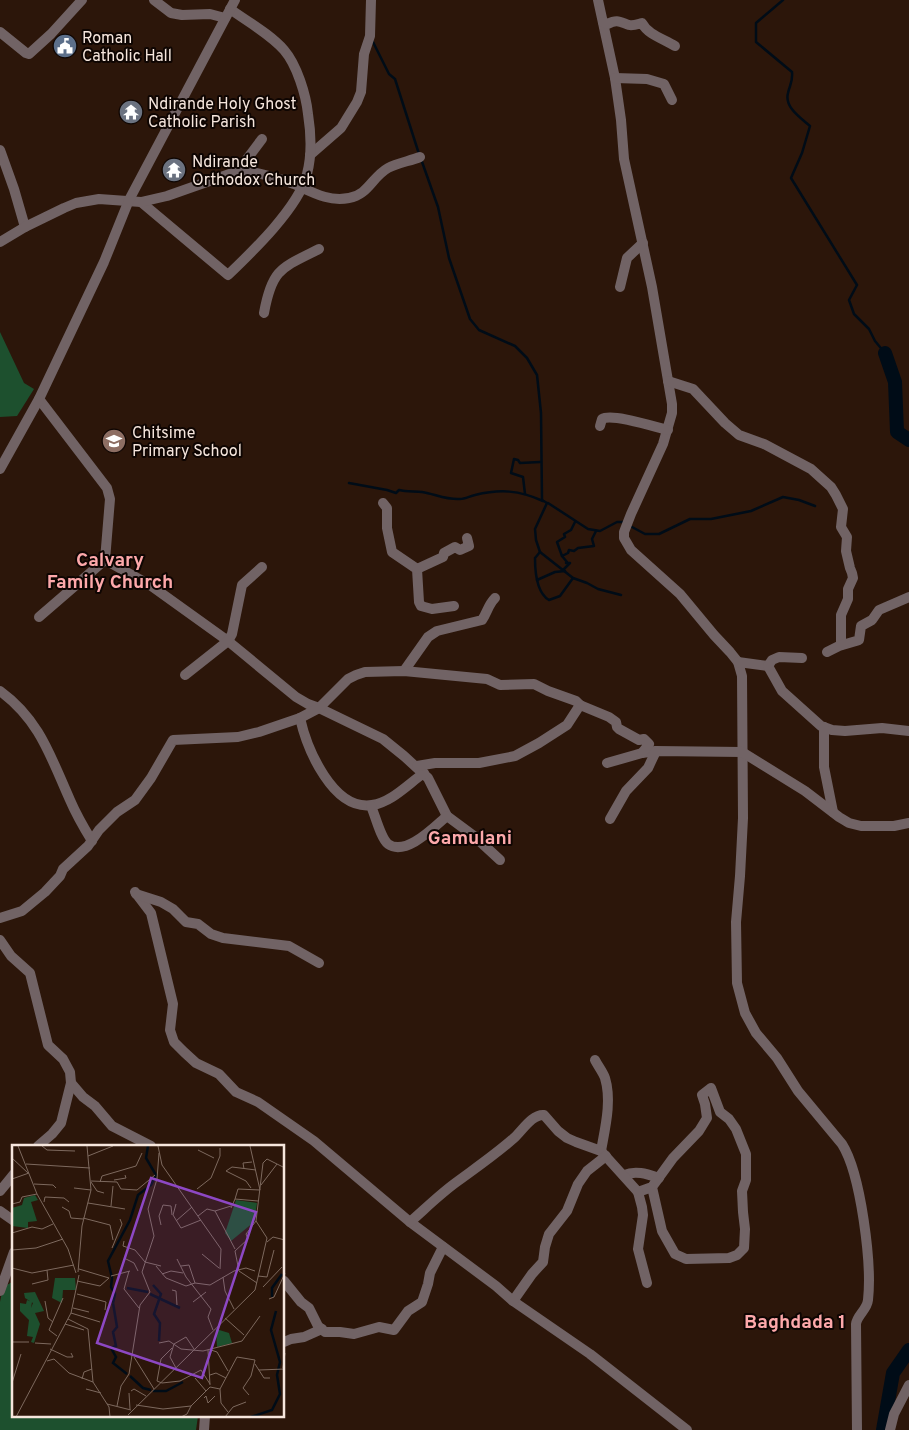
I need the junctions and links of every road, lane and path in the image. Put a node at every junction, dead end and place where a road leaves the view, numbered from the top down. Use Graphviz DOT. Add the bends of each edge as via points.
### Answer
graph roads {
  1 [pos="82,0"];
  2 [pos="154,0"];
  3 [pos="371,0"];
  4 [pos="598,0"];
  5 [pos="230,9"];
  6 [pos="602,22"];
  7 [pos="0,32"];
  8 [pos="675,46"];
  9 [pos="615,78"];
  10 [pos="672,100"];
  11 [pos="262,140"];
  12 [pos="0,150"];
  13 [pos="310,155"];
  14 [pos="420,157"];
  15 [pos="238,171"];
  16 [pos="302,189"];
  17 [pos="129,200"];
  18 [pos="141,202"];
  19 [pos="25,227"];
  20 [pos="2,240"];
  21 [pos="643,243"];
  22 [pos="319,249"];
  23 [pos="620,287"];
  24 [pos="264,313"];
  25 [pos="668,381"];
  26 [pos="39,399"];
  27 [pos="600,426"];
  28 [pos="668,430"];
  29 [pos="0,470"];
  30 [pos="383,504"];
  31 [pos="467,538"];
  32 [pos="105,560"];
  33 [pos="262,567"];
  34 [pos="417,569"];
  35 [pos="495,598"];
  36 [pos="909,598"];
  37 [pos="454,606"];
  38 [pos="39,617"];
  39 [pos="228,641"];
  40 [pos="841,645"];
  41 [pos="827,652"];
  42 [pos="802,658"];
  43 [pos="738,662"];
  44 [pos="768,666"];
  45 [pos="404,671"];
  46 [pos="185,675"];
  47 [pos="0,692"];
  48 [pos="580,705"];
  49 [pos="319,708"];
  50 [pos="300,718"];
  51 [pos="824,727"];
  52 [pos="909,731"];
  53 [pos="656,751"];
  54 [pos="742,752"];
  55 [pos="642,753"];
  56 [pos="607,763"];
  57 [pos="420,770"];
  58 [pos="371,806"];
  59 [pos="833,812"];
  60 [pos="447,816"];
  61 [pos="610,819"];
  62 [pos="909,822"];
  63 [pos="92,841"];
  64 [pos="500,860"];
  65 [pos="0,918"];
  66 [pos="0,940"];
  67 [pos="319,963"];
  68 [pos="595,1060"];
  69 [pos="71,1083"];
  70 [pos="39,1145"];
  71 [pos="149,1145"];
  72 [pos="604,1153"];
  73 [pos="624,1175"];
  74 [pos="12,1176"];
  75 [pos="659,1178"];
  76 [pos="652,1188"];
  77 [pos="0,1191"];
  78 [pos="638,1192"];
  79 [pos="0,1211"];
  80 [pos="12,1220"];
  81 [pos="410,1222"];
  82 [pos="443,1247"];
  83 [pos="12,1257"];
  84 [pos="285,1283"];
  85 [pos="647,1283"];
  86 [pos="0,1290"];
  87 [pos="513,1301"];
  88 [pos="322,1329"];
  89 [pos="285,1342"];
  90 [pos="909,1385"];
  91 [pos="905,1401"];
  92 [pos="687,1430"];
  93 [pos="857,1430"];
  94 [pos="890,1430"];
  1 -- 7 [label="street" via="29,54"];
  2 -- 5 [label="street" via="171,13 182,15"];
  3 -- 13 [label="street" via="370,36 364,54 361,92 341,128"];
  4 -- 6 [label="street"];
  5 -- 13 [label="street" via="273,40 292,60 306,98"];
  5 -- 17 [label="street"];
  6 -- 8 [label="street" via="642,23"];
  6 -- 9 [label="street"];
  9 -- 10 [label="street" via="647,79 664,84"];
  9 -- 21 [label="street" via="624,159"];
  11 -- 15 [label="street"];
  12 -- 19 [label="street"];
  13 -- 16 [label="street"];
  14 -- 16 [label="street" via="389,167 367,189 350,198 320,196"];
  15 -- 16 [label="street" via="248,171"];
  15 -- 18 [label="street"];
  16 -- 18 [label="street" via="267,236 228,275"];
  17 -- 18 [label="street"];
  17 -- 19 [label="street" via="99,198 76,203"];
  17 -- 26 [label="street" via="104,262"];
  19 -- 20 [label="street"];
  21 -- 23 [label="street" via="627,258"];
  21 -- 25 [label="street"];
  22 -- 24 [label="street" via="282,268 273,279"];
  25 -- 28 [label="street" via="672,413"];
  25 -- 40 [label="street" via="693,389 739,435 764,444 811,469 831,487 843,509 841,527 847,537 846,551 852,573 848,599 841,615"];
  26 -- 29 [label="street"];
  26 -- 32 [label="street" via="107,488 110,499"];
  27 -- 28 [label="street" via="606,417"];
  28 -- 43 [label="street" via="631,514 624,538 631,550 680,594"];
  30 -- 34 [label="street" via="387,508 392,552"];
  31 -- 34 [label="street" via="469,546 460,550 454,547 443,557"];
  32 -- 38 [label="street"];
  32 -- 39 [label="street" via="150,585"];
  33 -- 39 [label="street" via="242,584"];
  34 -- 37 [label="street" via="421,606 432,609"];
  35 -- 45 [label="street" via="482,620 437,631 428,637"];
  36 -- 40 [label="street" via="879,610 872,620 861,626 859,640"];
  39 -- 46 [label="street"];
  39 -- 49 [label="street" via="296,697"];
  40 -- 41 [label="street"];
  42 -- 44 [label="street" via="779,657"];
  43 -- 44 [label="street"];
  43 -- 54 [label="street" via="742,676"];
  44 -- 51 [label="street" via="782,691"];
  45 -- 48 [label="street" via="487,679 500,685 534,684"];
  45 -- 49 [label="street" via="356,674"];
  47 -- 63 [label="street" via="19,707 48,748 70,801"];
  48 -- 55 [label="street" via="609,717 619,729 650,744"];
  48 -- 57 [label="street" via="567,725 515,756 479,763 451,762"];
  49 -- 50 [label="street"];
  49 -- 57 [label="street" via="383,739"];
  50 -- 58 [label="street" via="313,755 333,787 347,801"];
  50 -- 63 [label="street" via="238,737 173,740 142,792 117,812"];
  51 -- 52 [label="street" via="846,731 882,728"];
  51 -- 59 [label="street" via="824,767"];
  53 -- 54 [label="street"];
  53 -- 55 [label="street"];
  53 -- 61 [label="street" via="648,768 626,790"];
  54 -- 59 [label="street"];
  54 -- 93 [label="street" via="737,983 745,1013 756,1033 846,1152 854,1178 868,1244 868,1298 866,1307 856,1320"];
  55 -- 56 [label="street"];
  57 -- 58 [label="street" via="391,798"];
  57 -- 60 [label="street" via="432,784"];
  58 -- 60 [label="street" via="383,838 393,846 412,845"];
  59 -- 62 [label="street" via="848,823 861,826 894,826"];
  60 -- 64 [label="street"];
  63 -- 65 [label="street" via="45,892 22,911"];
  66 -- 69 [label="street" via="11,956 30,972 48,1045 63,1059 70,1072"];
  67 -- 81 [label="street" via="289,946 211,934 198,924 186,922 162,902 136,893 151,914 155,926 172,994 170,1030 174,1042 196,1063 219,1074 236,1092 258,1102 314,1141"];
  68 -- 72 [label="street" via="605,1077 607,1090"];
  69 -- 70 [label="street" via="61,1123"];
  69 -- 71 [label="street" via="112,1126"];
  72 -- 73 [label="street"];
  72 -- 81 [label="street" via="567,1138 544,1115 537,1116"];
  72 -- 87 [label="street" via="578,1184 567,1211 549,1234 543,1262"];
  73 -- 75 [label="street" via="640,1172"];
  73 -- 78 [label="street"];
  74 -- 77 [label="street"];
  75 -- 76 [label="street"];
  75 -- 76 [label="street" via="707,1118 702,1095 711,1088 720,1112 736,1129 746,1154 742,1210 746,1238 742,1251 729,1258 686,1259 675,1254 662,1231"];
  76 -- 78 [label="street"];
  78 -- 85 [label="street" via="643,1215 638,1249"];
  79 -- 80 [label="street"];
  81 -- 82 [label="street"];
  82 -- 87 [label="street"];
  82 -- 88 [label="street" via="430,1273 422,1302 408,1311 394,1330 378,1326 354,1334 325,1332"];
  83 -- 86 [label="street"];
  84 -- 88 [label="street" via="309,1308"];
  87 -- 92 [label="street" via="590,1354"];
  88 -- 89 [label="street"];
  90 -- 91 [label="street"];
  91 -- 94 [label="street" via="894,1414"];
}
